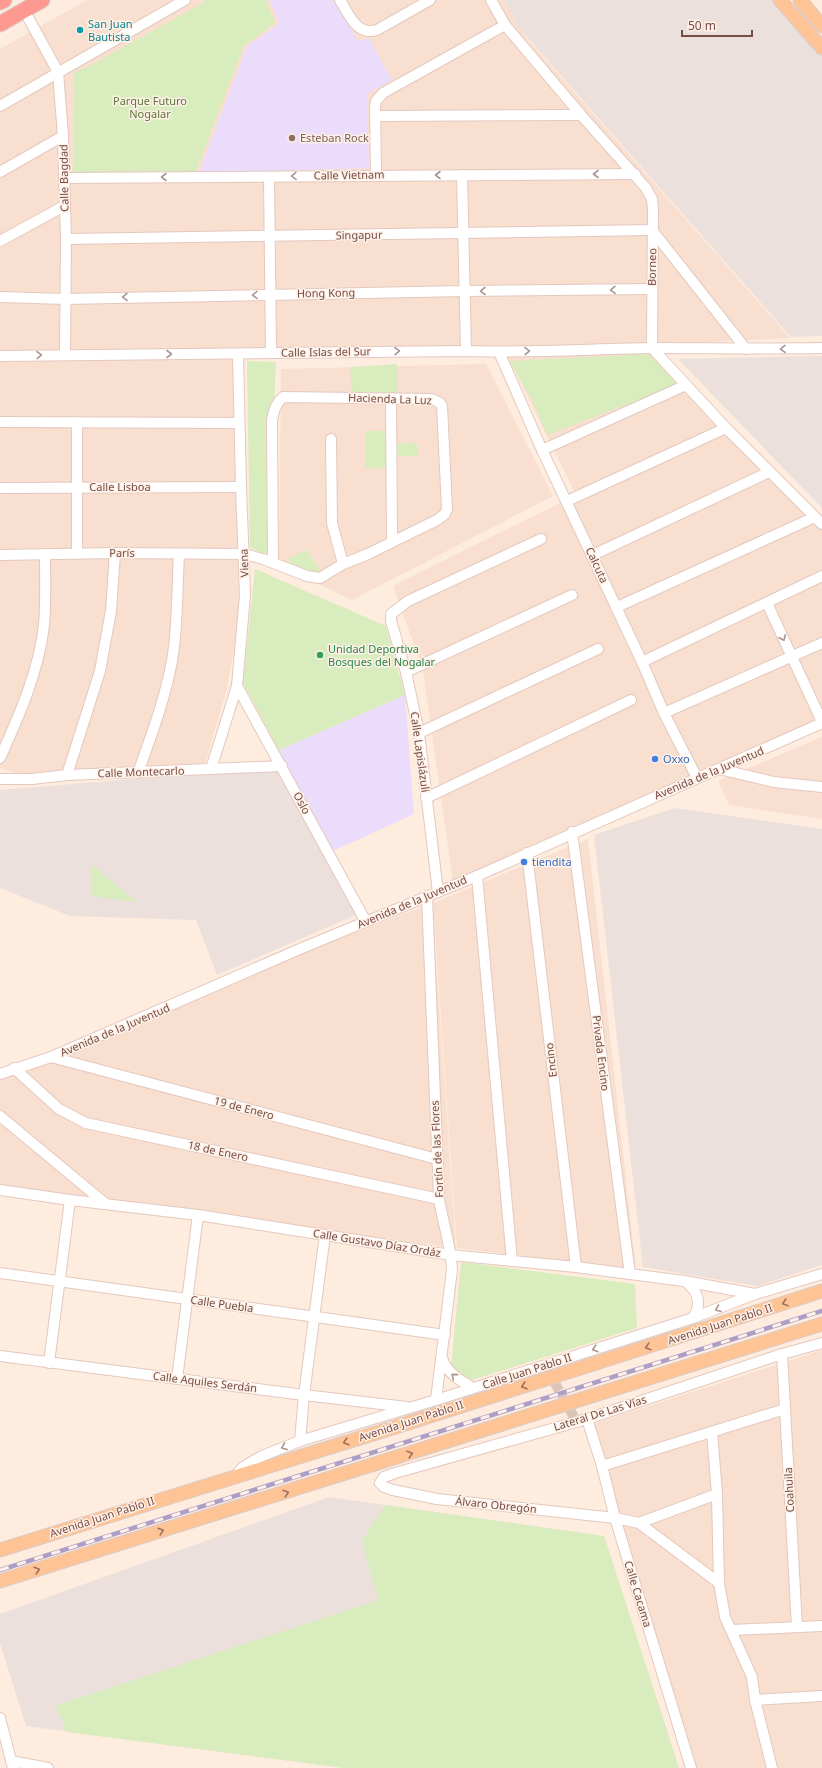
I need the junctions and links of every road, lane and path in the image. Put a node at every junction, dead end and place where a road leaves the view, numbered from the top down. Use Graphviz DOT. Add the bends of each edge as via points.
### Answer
graph roads {
  1 [pos="4,0"];
  2 [pos="42,0"];
  3 [pos="185,0"];
  4 [pos="340,0"];
  5 [pos="430,0"];
  6 [pos="491,0"];
  7 [pos="800,0"];
  8 [pos="782,1"];
  9 [pos="0,2"];
  10 [pos="24,10"];
  11 [pos="800,23"];
  12 [pos="0,24"];
  13 [pos="505,25"];
  14 [pos="822,27"];
  15 [pos="810,34"];
  16 [pos="822,40"];
  17 [pos="822,48"];
  18 [pos="58,72"];
  19 [pos="0,106"];
  20 [pos="581,115"];
  21 [pos="375,116"];
  22 [pos="63,136"];
  23 [pos="0,172"];
  24 [pos="635,174"];
  25 [pos="376,175"];
  26 [pos="462,175"];
  27 [pos="269,177"];
  28 [pos="64,178"];
  29 [pos="64,206"];
  30 [pos="652,230"];
  31 [pos="463,233"];
  32 [pos="269,236"];
  33 [pos="66,239"];
  34 [pos="0,241"];
  35 [pos="652,289"];
  36 [pos="464,291"];
  37 [pos="270,294"];
  38 [pos="0,297"];
  39 [pos="65,299"];
  40 [pos="652,348"];
  41 [pos="822,348"];
  42 [pos="746,350"];
  43 [pos="466,351"];
  44 [pos="499,352"];
  45 [pos="271,353"];
  46 [pos="65,354"];
  47 [pos="238,354"];
  48 [pos="0,356"];
  49 [pos="686,385"];
  50 [pos="391,398"];
  51 [pos="0,422"];
  52 [pos="77,422"];
  53 [pos="239,423"];
  54 [pos="726,428"];
  55 [pos="331,439"];
  56 [pos="542,450"];
  57 [pos="769,472"];
  58 [pos="78,487"];
  59 [pos="241,487"];
  60 [pos="0,488"];
  61 [pos="566,501"];
  62 [pos="819,520"];
  63 [pos="541,538"];
  64 [pos="392,542"];
  65 [pos="116,553"];
  66 [pos="45,554"];
  67 [pos="77,554"];
  68 [pos="179,554"];
  69 [pos="244,554"];
  70 [pos="0,555"];
  71 [pos="593,555"];
  72 [pos="273,563"];
  73 [pos="343,564"];
  74 [pos="822,576"];
  75 [pos="572,595"];
  76 [pos="767,603"];
  77 [pos="616,607"];
  78 [pos="822,643"];
  79 [pos="598,649"];
  80 [pos="792,657"];
  81 [pos="642,662"];
  82 [pos="406,672"];
  83 [pos="237,686"];
  84 [pos="631,700"];
  85 [pos="664,713"];
  86 [pos="822,723"];
  87 [pos="419,733"];
  88 [pos="0,758"];
  89 [pos="282,766"];
  90 [pos="211,769"];
  91 [pos="718,769"];
  92 [pos="138,773"];
  93 [pos="67,775"];
  94 [pos="697,778"];
  95 [pos="0,779"];
  96 [pos="822,787"];
  97 [pos="426,798"];
  98 [pos="572,832"];
  99 [pos="527,853"];
  100 [pos="477,876"];
  101 [pos="438,892"];
  102 [pos="427,896"];
  103 [pos="366,922"];
  104 [pos="51,1057"];
  105 [pos="14,1068"];
  106 [pos="0,1074"];
  107 [pos="0,1116"];
  108 [pos="436,1159"];
  109 [pos="0,1190"];
  110 [pos="439,1199"];
  111 [pos="70,1200"];
  112 [pos="106,1204"];
  113 [pos="198,1216"];
  114 [pos="325,1235"];
  115 [pos="451,1255"];
  116 [pos="512,1261"];
  117 [pos="576,1267"];
  118 [pos="0,1273"];
  119 [pos="630,1274"];
  120 [pos="822,1274"];
  121 [pos="684,1281"];
  122 [pos="60,1282"];
  123 [pos="822,1291"];
  124 [pos="755,1294"];
  125 [pos="187,1299"];
  126 [pos="315,1316"];
  127 [pos="693,1318"];
  128 [pos="822,1324"];
  129 [pos="445,1335"];
  130 [pos="822,1343"];
  131 [pos="782,1354"];
  132 [pos="0,1356"];
  133 [pos="442,1358"];
  134 [pos="49,1363"];
  135 [pos="177,1379"];
  136 [pos="473,1388"];
  137 [pos="304,1395"];
  138 [pos="436,1400"];
  139 [pos="411,1407"];
  140 [pos="785,1409"];
  141 [pos="587,1419"];
  142 [pos="712,1432"];
  143 [pos="300,1441"];
  144 [pos="602,1466"];
  145 [pos="235,1476"];
  146 [pos="380,1483"];
  147 [pos="717,1494"];
  148 [pos="615,1518"];
  149 [pos="639,1523"];
  150 [pos="0,1550"];
  151 [pos="0,1581"];
  152 [pos="719,1583"];
  153 [pos="822,1626"];
  154 [pos="797,1627"];
  155 [pos="732,1630"];
  156 [pos="822,1696"];
  157 [pos="755,1700"];
  158 [pos="0,1718"];
  159 [pos="12,1765"];
  160 [pos="48,1768"];
  161 [pos="691,1768"];
  162 [pos="772,1768"];
  1 -- 9 [label="highway"];
  2 -- 10 [label="highway"];
  3 -- 18 [label="street"];
  4 -- 5 [label="street" via="356,25 370,32"];
  6 -- 13 [label="street, Borneo"];
  7 -- 14 [label="main road"];
  8 -- 11 [label="main road"];
  10 -- 12 [label="highway"];
  10 -- 18 [label="street, Calle Bagdad"];
  11 -- 14 [label="main road" via="808,20"];
  11 -- 15 [label="main road"];
  13 -- 20 [label="street, Borneo"];
  13 -- 21 [label="street" via="383,93 376,101"];
  15 -- 16 [label="main road"];
  15 -- 17 [label="main road"];
  18 -- 19 [label="street"];
  18 -- 22 [label="street, Calle Bagdad"];
  20 -- 21 [label="street"];
  20 -- 24 [label="street, Borneo"];
  21 -- 25 [label="street"];
  22 -- 23 [label="street"];
  22 -- 28 [label="street, Calle Bagdad"];
  24 -- 26 [label="street, Calle Vietnam, one-way"];
  24 -- 30 [label="street, Borneo" via="652,199"];
  26 -- 25 [label="street, Calle Vietnam, one-way"];
  25 -- 27 [label="street, Calle Vietnam, one-way"];
  26 -- 31 [label="street"];
  27 -- 28 [label="street, Calle Vietnam, one-way"];
  27 -- 32 [label="street"];
  28 -- 29 [label="street, Calle Bagdad"];
  29 -- 33 [label="street, Calle Bagdad"];
  29 -- 34 [label="street"];
  30 -- 31 [label="street, Singapur"];
  30 -- 35 [label="street, Borneo"];
  30 -- 42 [label="street"];
  31 -- 32 [label="street, Singapur"];
  31 -- 36 [label="street"];
  32 -- 33 [label="street, Singapur"];
  32 -- 37 [label="street"];
  33 -- 39 [label="street, Calle Bagdad"];
  35 -- 36 [label="street, Hong Kong, one-way"];
  35 -- 40 [label="street, Borneo"];
  36 -- 37 [label="street, Hong Kong"];
  36 -- 43 [label="street"];
  37 -- 39 [label="street, Hong Kong, one-way"];
  37 -- 45 [label="street"];
  38 -- 39 [label="street, Hong Kong"];
  39 -- 46 [label="street, Calle Bagdad"];
  40 -- 42 [label="street, Calle Islas del Sur"];
  44 -- 40 [label="street, Calle Islas del Sur, one-way"];
  40 -- 49 [label="street"];
  41 -- 42 [label="street, Calle Islas del Sur, one-way"];
  43 -- 44 [label="street, Calle Islas del Sur"];
  45 -- 43 [label="street, Calle Islas del Sur, one-way"];
  44 -- 56 [label="street, Calcuta"];
  45 -- 47 [label="street, Calle Islas del Sur"];
  46 -- 47 [label="street, Calle Islas del Sur, one-way"];
  48 -- 46 [label="street, Calle Islas del Sur, one-way"];
  47 -- 53 [label="street, Viena"];
  49 -- 54 [label="street"];
  49 -- 56 [label="street"];
  50 -- 64 [label="street"];
  50 -- 64 [label="street, Hacienda La Luz" via="432,398 442,406 447,509 437,520"];
  50 -- 72 [label="street, Hacienda La Luz" via="282,397 278,401 272,420"];
  51 -- 52 [label="street"];
  52 -- 53 [label="street"];
  52 -- 58 [label="street"];
  53 -- 59 [label="street, Viena"];
  54 -- 57 [label="street"];
  54 -- 61 [label="street"];
  55 -- 73 [label="street" via="332,522"];
  56 -- 61 [label="street, Calcuta"];
  57 -- 62 [label="street"];
  57 -- 71 [label="street"];
  58 -- 59 [label="street, Calle Lisboa"];
  58 -- 60 [label="street, Calle Lisboa"];
  58 -- 67 [label="street"];
  59 -- 69 [label="street, Viena"];
  61 -- 71 [label="street, Calcuta"];
  62 -- 77 [label="street"];
  63 -- 82 [label="street, Calle Lapislázuli" via="408,601 391,614"];
  64 -- 73 [label="street, Hacienda La Luz"];
  65 -- 67 [label="street, París"];
  65 -- 68 [label="street, París"];
  65 -- 93 [label="street" via="111,611 100,671"];
  66 -- 67 [label="street, París"];
  66 -- 70 [label="street, París"];
  66 -- 88 [label="street" via="44,625 39,651 24,700"];
  68 -- 69 [label="street, París"];
  68 -- 92 [label="street" via="172,662 154,728"];
  69 -- 72 [label="street, Hacienda La Luz"];
  69 -- 83 [label="street, Viena" via="245,595"];
  71 -- 77 [label="street, Calcuta"];
  72 -- 73 [label="street, Hacienda La Luz" via="314,578 325,575"];
  74 -- 76 [label="street"];
  75 -- 82 [label="street"];
  76 -- 80 [label="street, one-way"];
  76 -- 81 [label="street"];
  77 -- 81 [label="street, Calcuta"];
  78 -- 80 [label="street"];
  79 -- 87 [label="street"];
  80 -- 85 [label="street"];
  80 -- 86 [label="street"];
  81 -- 85 [label="street, Calcuta"];
  82 -- 87 [label="street, Calle Lapislázuli"];
  83 -- 89 [label="street, Oslo"];
  83 -- 90 [label="street, Viena"];
  84 -- 97 [label="street"];
  85 -- 94 [label="street, Calcuta"];
  86 -- 91 [label="street, Avenida de la Juventud"];
  87 -- 97 [label="street, Calle Lapislázuli"];
  89 -- 90 [label="street, Calle Montecarlo"];
  89 -- 103 [label="street, Oslo"];
  90 -- 92 [label="street, Calle Montecarlo"];
  91 -- 94 [label="street, Avenida de la Juventud"];
  91 -- 96 [label="street" via="774,782"];
  92 -- 93 [label="street, Calle Montecarlo"];
  93 -- 95 [label="street, Calle Montecarlo"];
  94 -- 98 [label="street, Avenida de la Juventud"];
  97 -- 101 [label="street, Calle Lapislázuli"];
  98 -- 99 [label="street, Avenida de la Juventud"];
  98 -- 119 [label="street, Privada Encino"];
  99 -- 100 [label="street, Avenida de la Juventud"];
  99 -- 117 [label="street, Encino"];
  100 -- 101 [label="street, Avenida de la Juventud"];
  100 -- 116 [label="street"];
  101 -- 102 [label="street, Avenida de la Juventud"];
  102 -- 103 [label="street, Avenida de la Juventud"];
  102 -- 108 [label="street, Fortín de las Flores"];
  103 -- 104 [label="street, Avenida de la Juventud"];
  104 -- 105 [label="street, Avenida de la Juventud"];
  104 -- 108 [label="street, 19 de Enero"];
  105 -- 106 [label="street, Avenida de la Juventud"];
  105 -- 110 [label="street, 18 de Enero" via="59,1108 86,1123"];
  107 -- 112 [label="street"];
  108 -- 110 [label="street, Fortín de las Flores"];
  109 -- 111 [label="street, Calle Gustavo Díaz Ordáz"];
  110 -- 115 [label="street, Fortín de las Flores"];
  111 -- 112 [label="street, Calle Gustavo Díaz Ordáz"];
  111 -- 122 [label="street"];
  112 -- 113 [label="street, Calle Gustavo Díaz Ordáz"];
  113 -- 114 [label="street, Calle Gustavo Díaz Ordáz"];
  113 -- 125 [label="street"];
  114 -- 115 [label="street, Calle Gustavo Díaz Ordáz"];
  114 -- 126 [label="street"];
  115 -- 116 [label="street, Calle Gustavo Díaz Ordáz"];
  115 -- 129 [label="street, Fortín de las Flores" via="452,1270"];
  116 -- 117 [label="street, Calle Gustavo Díaz Ordáz"];
  117 -- 119 [label="street, Calle Gustavo Díaz Ordáz"];
  118 -- 122 [label="street, Calle Puebla"];
  119 -- 121 [label="street, Calle Gustavo Díaz Ordáz"];
  120 -- 124 [label="street, Calle Juan Pablo II"];
  121 -- 124 [label="street, Calle Gustavo Díaz Ordáz"];
  121 -- 127 [label="street" via="698,1295 698,1311"];
  122 -- 125 [label="street, Calle Puebla"];
  122 -- 134 [label="street"];
  123 -- 145 [label="main road, Avenida Juan Pablo II, one-way"];
  124 -- 127 [label="street, Calle Juan Pablo II, one-way"];
  125 -- 126 [label="street, Calle Puebla"];
  125 -- 135 [label="street"];
  126 -- 129 [label="street, Calle Puebla"];
  126 -- 137 [label="street"];
  127 -- 136 [label="street, Calle Juan Pablo II, one-way"];
  151 -- 128 [label="main road, one-way"];
  129 -- 133 [label="street, Fortín de las Flores"];
  130 -- 131 [label="street, Lateral De Las Vías"];
  131 -- 140 [label="street, Coahuila"];
  131 -- 141 [label="street, Lateral De Las Vías"];
  132 -- 134 [label="street, Calle Aquiles Serdán"];
  136 -- 133 [label="street, one-way" via="449,1371"];
  133 -- 138 [label="street, Fortín de las Flores"];
  134 -- 135 [label="street, Calle Aquiles Serdán"];
  135 -- 137 [label="street, Calle Aquiles Serdán"];
  136 -- 138 [label="street, Calle Juan Pablo II"];
  137 -- 139 [label="street, Calle Aquiles Serdán"];
  137 -- 143 [label="street"];
  138 -- 139 [label="street, Calle Juan Pablo II"];
  139 -- 143 [label="street, Calle Juan Pablo II"];
  140 -- 142 [label="street"];
  140 -- 154 [label="street, Coahuila"];
  141 -- 144 [label="street, Calle Cacama"];
  141 -- 146 [label="street, Lateral De Las Vías" via="575,1419 395,1473 384,1477"];
  142 -- 144 [label="street"];
  142 -- 147 [label="street"];
  143 -- 145 [label="street, Calle Juan Pablo II, one-way" via="262,1456 243,1467"];
  144 -- 148 [label="street, Calle Cacama"];
  145 -- 150 [label="main road, Avenida Juan Pablo II"];
  146 -- 148 [label="street, Álvaro Obregón" via="393,1490 437,1499"];
  147 -- 149 [label="street"];
  147 -- 152 [label="street"];
  148 -- 149 [label="street, Álvaro Obregón"];
  148 -- 161 [label="street, Calle Cacama"];
  149 -- 152 [label="street"];
  152 -- 155 [label="street" via="725,1617"];
  153 -- 154 [label="street"];
  154 -- 155 [label="street"];
  155 -- 157 [label="street" via="752,1677"];
  156 -- 157 [label="street"];
  157 -- 162 [label="street"];
  158 -- 159 [label="street"];
  159 -- 160 [label="street"];
}
